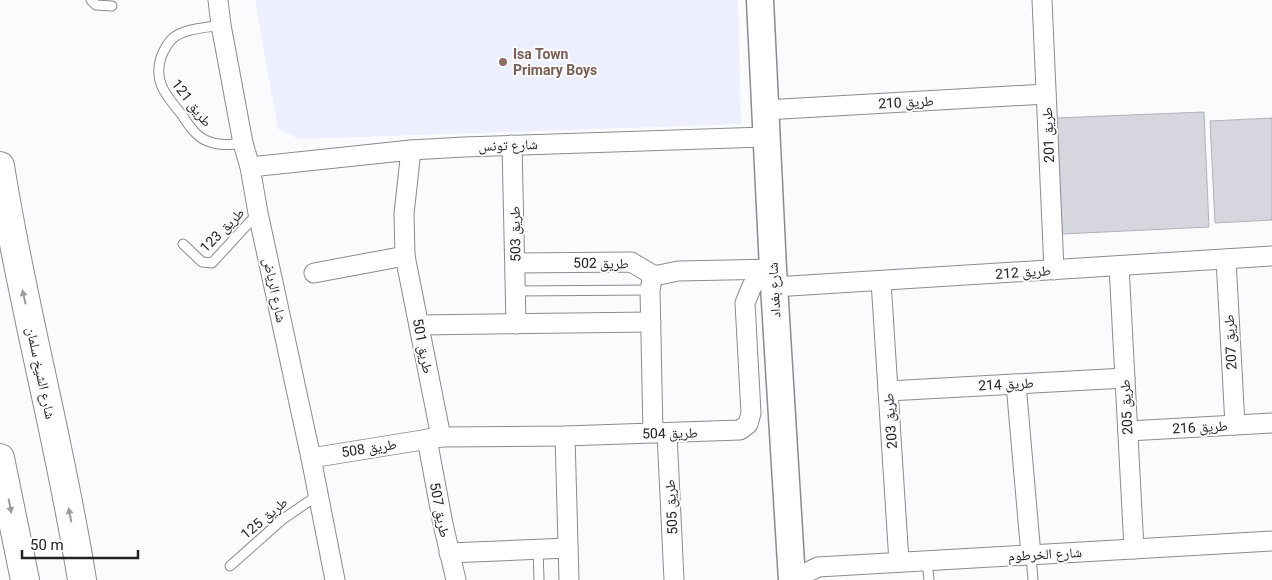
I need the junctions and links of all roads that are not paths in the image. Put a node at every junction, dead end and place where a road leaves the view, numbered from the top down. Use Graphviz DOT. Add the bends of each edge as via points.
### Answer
graph roads {
  1 [pos="91,0"];
  2 [pos="218,0"];
  3 [pos="760,0"];
  4 [pos="1042,0"];
  5 [pos="112,6"];
  6 [pos="221,25"];
  7 [pos="1046,94"];
  8 [pos="765,110"];
  9 [pos="766,137"];
  10 [pos="243,144"];
  11 [pos="512,145"];
  12 [pos="411,150"];
  13 [pos="0,166"];
  14 [pos="250,168"];
  15 [pos="258,213"];
  16 [pos="183,244"];
  17 [pos="405,256"];
  18 [pos="1272,256"];
  19 [pos="1226,259"];
  20 [pos="516,263"];
  21 [pos="1119,266"];
  22 [pos="1054,270"];
  23 [pos="314,273"];
  24 [pos="771,275"];
  25 [pos="881,281"];
  26 [pos="652,282"];
  27 [pos="516,291"];
  28 [pos="651,322"];
  29 [pos="516,324"];
  30 [pos="419,325"];
  31 [pos="1125,378"];
  32 [pos="1016,384"];
  33 [pos="888,391"];
  34 [pos="1272,423"];
  35 [pos="1235,425"];
  36 [pos="1128,431"];
  37 [pos="660,433"];
  38 [pos="565,436"];
  39 [pos="434,438"];
  40 [pos="0,458"];
  41 [pos="311,458"];
  42 [pos="318,495"];
  43 [pos="1272,541"];
  44 [pos="568,548"];
  45 [pos="538,549"];
  46 [pos="1134,549"];
  47 [pos="449,552"];
  48 [pos="790,552"];
  49 [pos="1031,555"];
  50 [pos="927,561"];
  51 [pos="899,562"];
  52 [pos="230,566"];
  53 [pos="818,567"];
  54 [pos="25,580"];
  55 [pos="82,580"];
  56 [pos="335,580"];
  57 [pos="456,580"];
  58 [pos="539,580"];
  59 [pos="569,580"];
  60 [pos="674,580"];
  61 [pos="792,580"];
  62 [pos="929,580"];
  63 [pos="1032,580"];
  1 -- 5 [label="lane" via="96,5"];
  2 -- 6 [label="street, شارع الرياض"];
  3 -- 8 [label="street, شارع بغداد"];
  4 -- 7 [label="street, طريق 201"];
  6 -- 10 [label="street, شارع الرياض"];
  6 -- 10 [label="lane, طريق 121" via="185,32 173,38 164,49 159,80 164,92 203,139 222,145"];
  7 -- 8 [label="street, طريق 210"];
  7 -- 22 [label="street, طريق 201"];
  8 -- 9 [label="street, شارع بغداد"];
  9 -- 11 [label="street, شارع تونس"];
  9 -- 24 [label="street, شارع بغداد"];
  10 -- 14 [label="street, شارع الرياض"];
  11 -- 12 [label="street, شارع تونس"];
  11 -- 20 [label="street, طريق 503"];
  12 -- 14 [label="street, شارع تونس"];
  12 -- 17 [label="street, طريق 501" via="404,214"];
  55 -- 13 [label="main road, شارع الشيخ سلمان, one-way"];
  14 -- 15 [label="street, شارع الرياض"];
  15 -- 16 [label="lane, طريق 123" via="212,263 202,262"];
  15 -- 41 [label="street, شارع الرياض"];
  17 -- 23 [label="street"];
  17 -- 30 [label="street, طريق 501"];
  18 -- 19 [label="street, طريق 212"];
  19 -- 21 [label="street, طريق 212"];
  19 -- 35 [label="street, طريق 207"];
  20 -- 26 [label="street, طريق 502" via="632,262"];
  20 -- 27 [label="street, طريق 503"];
  21 -- 22 [label="street, طريق 212"];
  21 -- 31 [label="street, طريق 205"];
  22 -- 25 [label="street, طريق 212"];
  24 -- 25 [label="street, طريق 212"];
  24 -- 26 [label="street" via="678,271 659,275"];
  24 -- 37 [label="street, طريق 504" via="752,286 745,303 751,413 748,424 734,432"];
  24 -- 48 [label="street, شارع بغداد"];
  25 -- 33 [label="street, طريق 203"];
  26 -- 27 [label="lane"];
  26 -- 28 [label="street"];
  27 -- 29 [label="street, طريق 503"];
  28 -- 29 [label="street"];
  28 -- 37 [label="street"];
  29 -- 30 [label="street"];
  30 -- 39 [label="street, طريق 501"];
  31 -- 32 [label="street, طريق 214"];
  31 -- 36 [label="street, طريق 205"];
  32 -- 33 [label="street, طريق 214"];
  32 -- 49 [label="street"];
  33 -- 51 [label="street, طريق 203"];
  34 -- 35 [label="street, طريق 216"];
  35 -- 36 [label="street, طريق 216"];
  36 -- 46 [label="street, طريق 205"];
  37 -- 38 [label="street, طريق 504"];
  37 -- 60 [label="street, طريق 505"];
  38 -- 39 [label="street, طريق 504"];
  38 -- 44 [label="street"];
  39 -- 41 [label="street, طريق 508"];
  39 -- 47 [label="street, طريق 507"];
  40 -- 54 [label="main road, one-way"];
  41 -- 42 [label="street, شارع الرياض"];
  42 -- 52 [label="lane, طريق 125" via="283,519"];
  42 -- 56 [label="street, شارع الرياض"];
  43 -- 46 [label="street, شارع الخرطوم"];
  44 -- 45 [label="street"];
  44 -- 59 [label="street"];
  45 -- 47 [label="street"];
  45 -- 58 [label="lane"];
  46 -- 49 [label="street, شارع الخرطوم"];
  47 -- 57 [label="street, طريق 507"];
  48 -- 53 [label="street, شارع الخرطوم" via="803,562"];
  48 -- 61 [label="street, شارع بغداد"];
  49 -- 50 [label="street, شارع الخرطوم"];
  49 -- 63 [label="lane"];
  50 -- 51 [label="street, شارع الخرطوم"];
  50 -- 62 [label="lane"];
  51 -- 53 [label="street, شارع الخرطوم"];
  53 -- 61 [label="street, شارع الخرطوم"];
}
